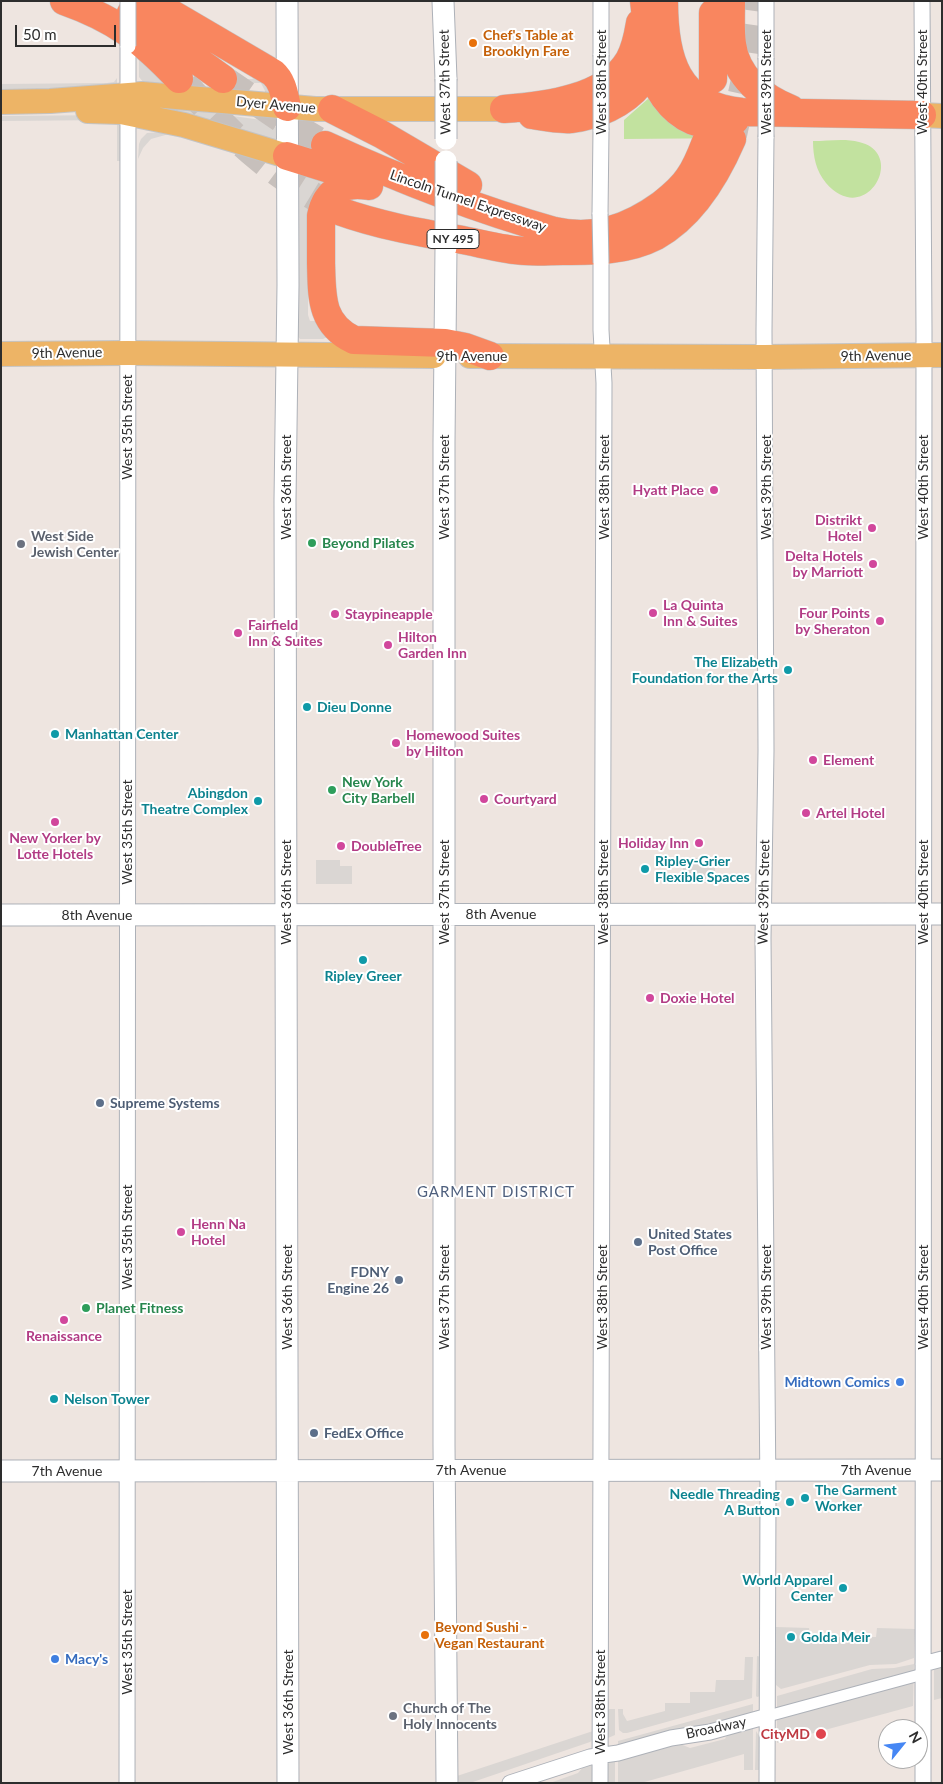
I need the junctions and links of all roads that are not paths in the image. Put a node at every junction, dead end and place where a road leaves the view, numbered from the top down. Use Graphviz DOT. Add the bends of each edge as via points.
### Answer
graph roads {
  1 [pos="64,1"];
  2 [pos="112,1"];
  3 [pos="128,1"];
  4 [pos="150,1"];
  5 [pos="287,1"];
  6 [pos="443,1"];
  7 [pos="601,1"];
  8 [pos="644,1"];
  9 [pos="664,1"];
  10 [pos="680,1"];
  11 [pos="713,1"];
  12 [pos="731,1"];
  13 [pos="766,1"];
  14 [pos="922,1"];
  15 [pos="650,63"];
  16 [pos="178,79"];
  17 [pos="223,79"];
  18 [pos="713,79"];
  19 [pos="1,102"];
  20 [pos="128,104"];
  21 [pos="287,107"];
  22 [pos="332,109"];
  23 [pos="504,109"];
  24 [pos="802,113"];
  25 [pos="932,115"];
  26 [pos="769,125"];
  27 [pos="325,145"];
  28 [pos="288,156"];
  29 [pos="689,178"];
  30 [pos="369,186"];
  31 [pos="339,212"];
  32 [pos="528,223"];
  33 [pos="634,244"];
  34 [pos="570,251"];
  35 [pos="445,349"];
  36 [pos="128,353"];
  37 [pos="1,354"];
  38 [pos="287,354"];
  39 [pos="933,355"];
  40 [pos="490,356"];
  41 [pos="602,358"];
  42 [pos="764,358"];
  43 [pos="603,914"];
  44 [pos="763,914"];
  45 [pos="932,914"];
  46 [pos="1,915"];
  47 [pos="127,915"];
  48 [pos="286,915"];
  49 [pos="444,915"];
  50 [pos="288,1470"];
  51 [pos="444,1470"];
  52 [pos="601,1470"];
  53 [pos="932,1470"];
  54 [pos="1,1471"];
  55 [pos="767,1471"];
  56 [pos="127,1472"];
  57 [pos="942,1659"];
  58 [pos="923,1669"];
  59 [pos="768,1716"];
  60 [pos="600,1756"];
  61 [pos="126,1783"];
  62 [pos="288,1783"];
  63 [pos="447,1783"];
  64 [pos="510,1783"];
  65 [pos="600,1783"];
  66 [pos="767,1783"];
  67 [pos="923,1783"];
  1 -- 16 [label="highway" via="120,26"];
  2 -- 17 [label="highway"];
  3 -- 20 [label="street, West 35th Street, bridge"];
  4 -- 21 [label="highway" via="273,73 282,86"];
  5 -- 21 [label="main road, West 36th Street"];
  6 -- 35 [label="main road, West 37th Street, bridge" via="446,79"];
  7 -- 41 [label="street, West 38th Street, bridge"];
  8 -- 15 [label="highway"];
  8 -- 23 [label="highway" via="633,51 628,62 610,79 582,96"];
  9 -- 26 [label="highway" via="667,47 687,88 717,108 742,112"];
  10 -- 26 [label="highway" via="677,26 680,52 698,84"];
  11 -- 18 [label="highway"];
  12 -- 24 [label="highway" via="732,45 748,81 774,102"];
  13 -- 26 [label="street, West 39th Street, bridge"];
  14 -- 25 [label="street, West 40th Street"];
  15 -- 23 [label="highway" via="629,96 595,114 570,119 540,117"];
  15 -- 26 [label="highway" via="662,94 693,121"];
  19 -- 20 [label="main road, Dyer Avenue"];
  20 -- 21 [label="main road, Dyer Avenue" via="142,94"];
  20 -- 28 [label="main road, Dyer Avenue"];
  20 -- 36 [label="street, West 35th Street"];
  21 -- 22 [label="main road, Dyer Avenue"];
  21 -- 28 [label="main road, West 36th Street"];
  22 -- 23 [label="main road, Dyer Avenue"];
  22 -- 32 [label="highway" via="381,134"];
  24 -- 25 [label="highway"];
  24 -- 26 [label="highway"];
  25 -- 39 [label="street, West 40th Street"];
  26 -- 42 [label="street, West 39th Street"];
  27 -- 32 [label="highway, Lincoln Tunnel Expressway / NY 495" via="404,179"];
  28 -- 30 [label="highway" via="345,174"];
  28 -- 38 [label="main road, West 36th Street"];
  29 -- 32 [label="highway, Lincoln Tunnel Expressway / NY 495" via="652,211 609,232 566,234"];
  29 -- 33 [label="highway, Lincoln Tunnel Expressway" via="678,205 670,215"];
  29 -- 33 [label="highway, Lincoln Tunnel Expressway / NY 495" via="720,139 715,173 693,204 669,227"];
  30 -- 34 [label="highway" via="485,230"];
  30 -- 35 [label="highway" via="343,187 333,192 323,206 322,293 328,316 340,332 354,340"];
  31 -- 34 [label="highway, Lincoln Tunnel Expressway / NY 495" via="397,228 524,251"];
  33 -- 34 [label="highway, Lincoln Tunnel Expressway / NY 495" via="608,250"];
  35 -- 38 [label="main road, 9th Avenue"];
  35 -- 40 [label="highway" via="464,346"];
  35 -- 49 [label="main road, West 37th Street"];
  36 -- 37 [label="main road, 9th Avenue"];
  36 -- 38 [label="main road, 9th Avenue"];
  36 -- 47 [label="street, West 35th Street"];
  38 -- 48 [label="main road, West 36th Street"];
  39 -- 42 [label="main road, 9th Avenue"];
  39 -- 45 [label="street, West 40th Street"];
  40 -- 41 [label="main road, 9th Avenue"];
  41 -- 42 [label="main road, 9th Avenue"];
  41 -- 43 [label="street, West 38th Street"];
  42 -- 44 [label="street, West 39th Street" via="766,712"];
  43 -- 44 [label="main road, 8th Avenue"];
  43 -- 49 [label="main road, 8th Avenue"];
  43 -- 52 [label="street, West 38th Street"];
  44 -- 45 [label="main road, 8th Avenue"];
  44 -- 55 [label="street, West 39th Street"];
  45 -- 53 [label="street, West 40th Street"];
  46 -- 47 [label="main road, 8th Avenue"];
  47 -- 48 [label="main road, 8th Avenue"];
  47 -- 56 [label="street, West 35th Street"];
  48 -- 49 [label="main road, 8th Avenue"];
  48 -- 50 [label="main road, West 36th Street"];
  49 -- 51 [label="main road, West 37th Street"];
  50 -- 51 [label="main road, 7th Avenue"];
  50 -- 56 [label="main road, 7th Avenue"];
  50 -- 62 [label="main road, West 36th Street"];
  51 -- 52 [label="main road, 7th Avenue"];
  51 -- 63 [label="main road, West 37th Street"];
  52 -- 55 [label="main road, 7th Avenue"];
  52 -- 60 [label="street, West 38th Street"];
  53 -- 55 [label="main road, 7th Avenue"];
  53 -- 58 [label="street, West 40th Street"];
  54 -- 56 [label="main road, 7th Avenue"];
  55 -- 59 [label="street, West 39th Street"];
  56 -- 61 [label="street, West 35th Street"];
  57 -- 58 [label="street, Broadway"];
  58 -- 59 [label="street, Broadway"];
  58 -- 67 [label="street, West 40th Street"];
  59 -- 60 [label="street, Broadway"];
  59 -- 66 [label="street, West 39th Street"];
  60 -- 64 [label="street, Broadway"];
  60 -- 65 [label="street, West 38th Street"];
}
